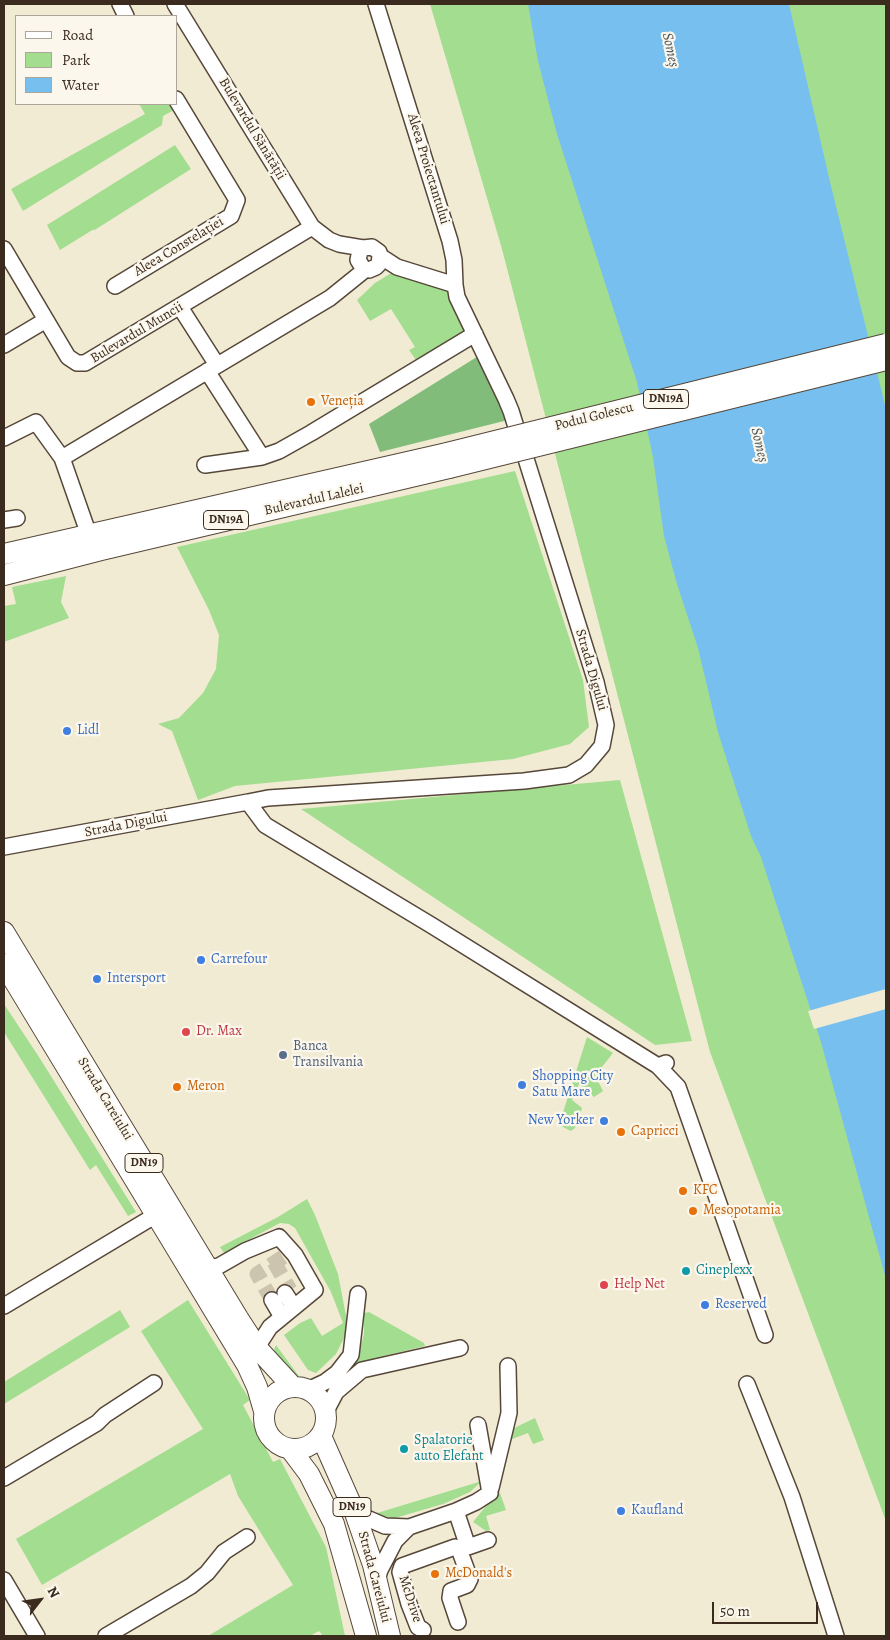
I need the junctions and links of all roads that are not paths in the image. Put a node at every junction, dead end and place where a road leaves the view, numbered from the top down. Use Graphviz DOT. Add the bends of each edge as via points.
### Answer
graph roads {
  1 [pos="175,4"];
  2 [pos="376,4"];
  3 [pos="178,102"];
  4 [pos="312,227"];
  5 [pos="4,249"];
  6 [pos="367,260"];
  7 [pos="455,285"];
  8 [pos="115,286"];
  9 [pos="180,307"];
  10 [pos="46,320"];
  11 [pos="475,334"];
  12 [pos="886,344"];
  13 [pos="4,345"];
  14 [pos="886,360"];
  15 [pos="212,368"];
  16 [pos="4,438"];
  17 [pos="62,458"];
  18 [pos="262,458"];
  19 [pos="448,460"];
  20 [pos="204,465"];
  21 [pos="90,535"];
  22 [pos="4,554"];
  23 [pos="4,575"];
  24 [pos="248,802"];
  25 [pos="4,847"];
  26 [pos="4,932"];
  27 [pos="4,964"];
  28 [pos="156,1216"];
  29 [pos="207,1266"];
  30 [pos="358,1294"];
  31 [pos="4,1306"];
  32 [pos="291,1309"];
  33 [pos="765,1335"];
  34 [pos="460,1348"];
  35 [pos="258,1349"];
  36 [pos="508,1366"];
  37 [pos="154,1383"];
  38 [pos="747,1384"];
  39 [pos="301,1388"];
  40 [pos="264,1411"];
  41 [pos="326,1412"];
  42 [pos="478,1425"];
  43 [pos="321,1436"];
  44 [pos="291,1450"];
  45 [pos="4,1478"];
  46 [pos="490,1493"];
  47 [pos="456,1511"];
  48 [pos="355,1513"];
  49 [pos="408,1527"];
  50 [pos="248,1537"];
  51 [pos="488,1540"];
  52 [pos="4,1580"];
  53 [pos="377,1580"];
  54 [pos="458,1622"];
  55 [pos="423,1630"];
  56 [pos="37,1636"];
  57 [pos="106,1636"];
  58 [pos="366,1636"];
  59 [pos="390,1636"];
  60 [pos="836,1636"];
  1 -- 4 [label="street, Bulevardul Sănătății"];
  2 -- 7 [label="street, Aleea Proiectantului" via="450,241"];
  3 -- 8 [label="street, Aleea Constelației" via="237,200 231,216"];
  4 -- 6 [label="street, Bulevardul Sănătății"];
  4 -- 9 [label="street, Bulevardul Muncii"];
  5 -- 10 [label="street, Bulevardul Muncii"];
  6 -- 7 [label="street, Bulevardul Sănătății"];
  6 -- 15 [label="street" via="352,280 330,298"];
  7 -- 11 [label="street, Aleea Proiectantului"];
  9 -- 10 [label="street, Bulevardul Muncii" via="85,363 77,363 68,357"];
  9 -- 15 [label="street"];
  10 -- 13 [label="street"];
  11 -- 18 [label="street" via="311,433"];
  11 -- 24 [label="street, Strada Digului" via="508,405 596,682 606,725 602,746 586,765 569,775"];
  12 -- 19 [label="main road, Podul Golescu / DN19A, bridge"];
  14 -- 19 [label="main road, Podul Golescu / DN19A, bridge"];
  15 -- 17 [label="street"];
  15 -- 18 [label="street"];
  16 -- 17 [label="street" via="36,422"];
  17 -- 21 [label="street"];
  18 -- 20 [label="street"];
  19 -- 21 [label="main road, Bulevardul Lalelei / DN19A"];
  19 -- 23 [label="main road, Bulevardul Lalelei / DN19A"];
  21 -- 22 [label="main road, Bulevardul Lalelei / DN19A"];
  24 -- 25 [label="street, Strada Digului"];
  24 -- 33 [label="street" via="265,825 662,1064 678,1087"];
  26 -- 29 [label="main road, Strada Careiului / DN19"];
  27 -- 28 [label="main road, Strada Careiului / DN19"];
  28 -- 31 [label="street"];
  28 -- 40 [label="main road, Strada Careiului / DN19" via="247,1365"];
  29 -- 32 [label="street" via="217,1267 279,1237 295,1255 315,1290"];
  29 -- 35 [label="main road, Strada Careiului / DN19"];
  30 -- 39 [label="street" via="351,1355 325,1382"];
  32 -- 32 [label="street" via="282,1295"];
  32 -- 35 [label="street" via="270,1327"];
  34 -- 41 [label="street" via="362,1370 336,1392"];
  35 -- 39 [label="main road, Strada Careiului / DN19"];
  36 -- 46 [label="street" via="509,1413"];
  37 -- 45 [label="street" via="97,1423"];
  38 -- 60 [label="street" via="792,1497"];
  39 -- 40 [label="main road" via="283,1389 268,1402"];
  39 -- 41 [label="main road, DN19" via="319,1398"];
  40 -- 44 [label="main road, DN19" via="266,1432 281,1447"];
  41 -- 43 [label="main road"];
  42 -- 46 [label="street"];
  43 -- 44 [label="main road" via="308,1447"];
  43 -- 48 [label="main road, Strada Careiului / DN19"];
  44 -- 58 [label="main road, Strada Careiului / DN19" via="313,1481 334,1524"];
  46 -- 47 [label="street"];
  47 -- 49 [label="street"];
  47 -- 51 [label="street" via="468,1547"];
  48 -- 49 [label="street" via="386,1526"];
  48 -- 53 [label="main road, Strada Careiului / DN19"];
  49 -- 53 [label="street" via="395,1541"];
  50 -- 57 [label="street" via="224,1552 191,1586"];
  52 -- 56 [label="street"];
  53 -- 59 [label="main road, Strada Careiului / DN19"];
  54 -- 55 [label="street, McDrive" via="450,1598 451,1591 467,1585 470,1579 460,1549 455,1547 402,1566 400,1572 410,1604 418,1627"];
}
